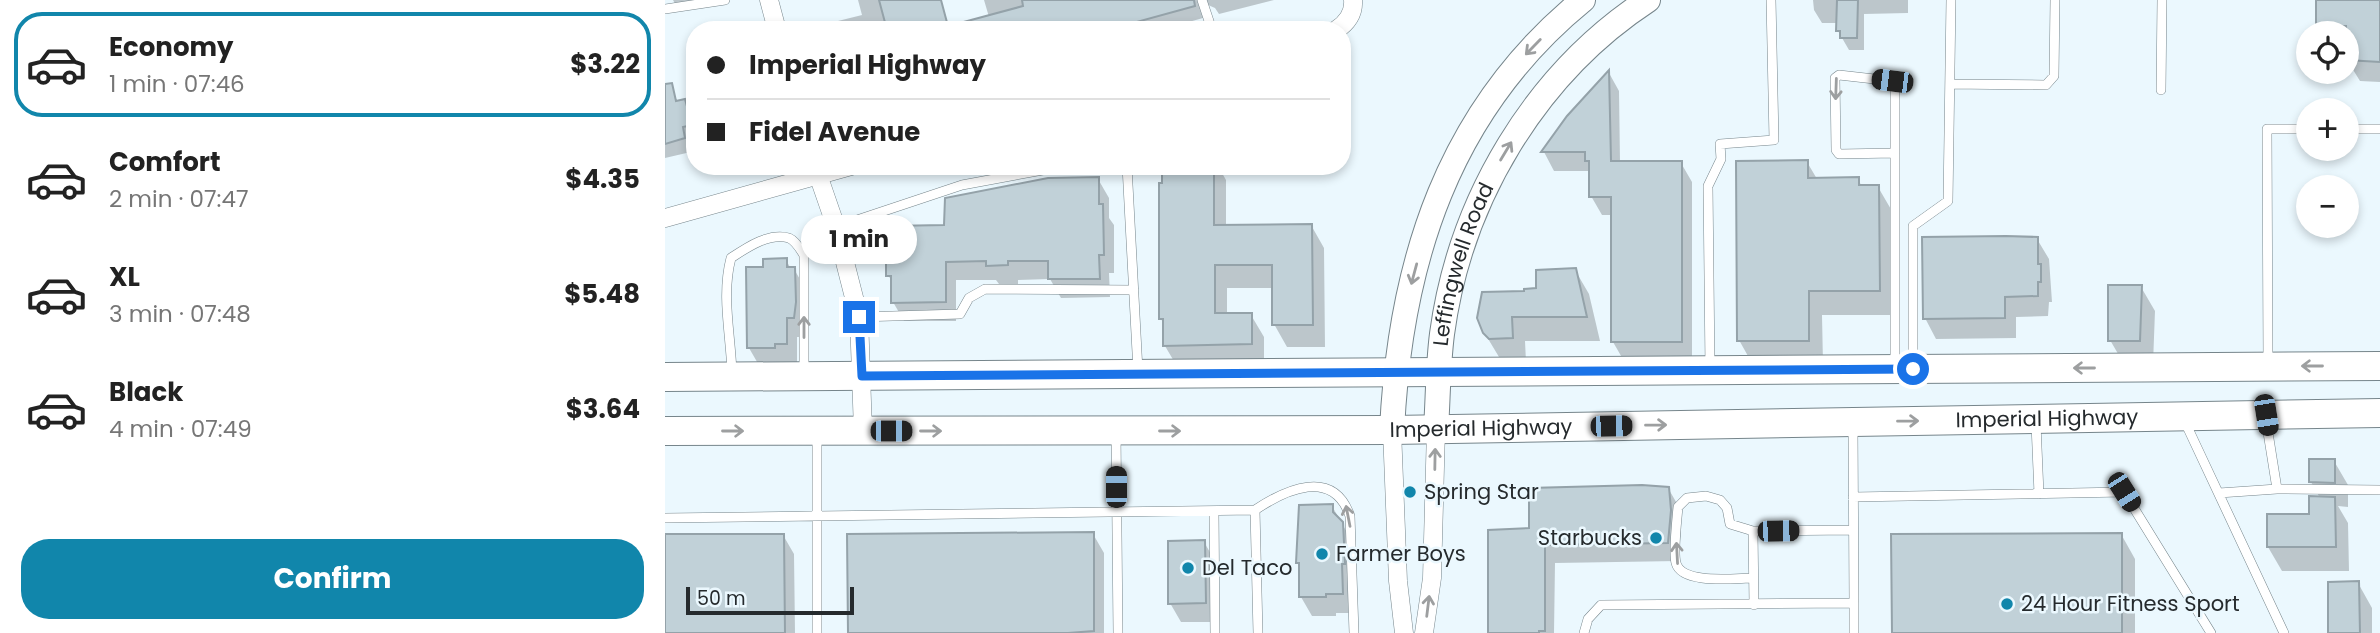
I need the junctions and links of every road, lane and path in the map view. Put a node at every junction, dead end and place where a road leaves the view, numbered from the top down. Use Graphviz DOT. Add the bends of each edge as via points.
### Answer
graph roads {
  1 [pos="725,0"];
  2 [pos="769,0"];
  3 [pos="1202,0"];
  4 [pos="1353,0"];
  5 [pos="1583,0"];
  6 [pos="1647,0"];
  7 [pos="1771,0"];
  8 [pos="1951,0"];
  9 [pos="2055,0"];
  10 [pos="2162,0"];
  11 [pos="665,9"];
  12 [pos="775,21"];
  13 [pos="1209,21"];
  14 [pos="1347,21"];
  15 [pos="1950,84"];
  16 [pos="2161,90"];
  17 [pos="2296,129"];
  18 [pos="2359,129"];
  19 [pos="2380,129"];
  20 [pos="1895,153"];
  21 [pos="803,175"];
  22 [pos="817,175"];
  23 [pos="1017,175"];
  24 [pos="1128,175"];
  25 [pos="665,218"];
  26 [pos="836,227"];
  27 [pos="1134,290"];
  28 [pos="859,317"];
  29 [pos="2380,366"];
  30 [pos="2268,367"];
  31 [pos="1904,369"];
  32 [pos="1710,370"];
  33 [pos="1439,372"];
  34 [pos="1395,373"];
  35 [pos="1138,374"];
  36 [pos="732,376"];
  37 [pos="804,376"];
  38 [pos="862,376"];
  39 [pos="665,377"];
  40 [pos="2380,413"];
  41 [pos="2266,415"];
  42 [pos="2182,416"];
  43 [pos="2036,419"];
  44 [pos="1853,422"];
  45 [pos="1436,429"];
  46 [pos="1392,430"];
  47 [pos="665,431"];
  48 [pos="817,431"];
  49 [pos="863,431"];
  50 [pos="1116,431"];
  51 [pos="2277,489"];
  52 [pos="2380,490"];
  53 [pos="2219,493"];
  54 [pos="2039,494"];
  55 [pos="1853,497"];
  56 [pos="1255,510"];
  57 [pos="1214,511"];
  58 [pos="1116,513"];
  59 [pos="817,516"];
  60 [pos="665,518"];
  61 [pos="1853,530"];
  62 [pos="1753,531"];
  63 [pos="1753,578"];
  64 [pos="1854,603"];
  65 [pos="1754,604"];
  66 [pos="817,633"];
  67 [pos="1118,633"];
  68 [pos="1215,633"];
  69 [pos="1258,633"];
  70 [pos="1354,633"];
  71 [pos="1403,633"];
  72 [pos="1425,633"];
  73 [pos="1584,633"];
  74 [pos="1854,633"];
  75 [pos="2211,633"];
  76 [pos="2284,633"];
  1 -- 11 [label="lane"];
  2 -- 12 [label="street"];
  3 -- 13 [label="lane"];
  4 -- 14 [label="street"];
  5 -- 34 [label="main road, Leffingwell Road, one-way" via="1499,86 1467,137 1443,186 1417,263"];
  33 -- 6 [label="main road, Leffingwell Road, one-way" via="1441,335 1458,258 1490,178 1551,85 1598,38"];
  7 -- 32 [label="lane" via="1774,140 1720,144 1721,159 1708,186"];
  8 -- 15 [label="lane"];
  9 -- 15 [label="lane" via="2054,76 2046,85"];
  10 -- 16 [label="lane"];
  15 -- 31 [label="lane" via="1948,201 1913,226"];
  17 -- 30 [label="lane" via="2267,129"];
  18 -- 19 [label="lane"];
  20 -- 20 [label="lane, one-way" via="1892,81 1835,78 1839,154"];
  20 -- 31 [label="lane"];
  21 -- 25 [label="street"];
  22 -- 26 [label="street"];
  23 -- 26 [label="lane" via="963,185"];
  24 -- 27 [label="lane"];
  26 -- 28 [label="street"];
  27 -- 28 [label="lane" via="985,289 969,298 960,314"];
  27 -- 35 [label="lane"];
  28 -- 38 [label="street"];
  29 -- 30 [label="main road, one-way"];
  30 -- 31 [label="main road, one-way"];
  31 -- 32 [label="main road"];
  32 -- 33 [label="main road"];
  33 -- 34 [label="main road"];
  33 -- 45 [label="main road, Leffingwell Road"];
  34 -- 35 [label="main road"];
  34 -- 46 [label="main road, Leffingwell Road"];
  35 -- 38 [label="main road"];
  36 -- 37 [label="main road"];
  37 -- 36 [label="lane, one-way" via="804,255 788,238 772,237 731,258 725,293"];
  36 -- 39 [label="main road"];
  37 -- 38 [label="main road"];
  38 -- 49 [label="street"];
  40 -- 41 [label="main road, Imperial Highway"];
  41 -- 42 [label="main road, Imperial Highway"];
  41 -- 51 [label="lane"];
  42 -- 43 [label="main road, Imperial Highway"];
  42 -- 53 [label="lane"];
  44 -- 43 [label="main road, Imperial Highway, one-way"];
  43 -- 54 [label="lane"];
  45 -- 44 [label="main road, Imperial Highway, one-way"];
  44 -- 55 [label="lane"];
  45 -- 46 [label="main road, Imperial Highway"];
  72 -- 45 [label="street, Leffingwell Road, one-way"];
  50 -- 46 [label="main road, Imperial Highway, one-way"];
  46 -- 71 [label="street, Leffingwell Road"];
  47 -- 48 [label="main road, Imperial Highway, one-way"];
  48 -- 49 [label="main road, Imperial Highway"];
  48 -- 59 [label="lane"];
  49 -- 50 [label="main road, Imperial Highway, one-way"];
  50 -- 58 [label="lane"];
  51 -- 52 [label="lane"];
  51 -- 53 [label="lane"];
  53 -- 76 [label="lane"];
  54 -- 55 [label="lane"];
  54 -- 75 [label="lane" via="2124,492"];
  55 -- 61 [label="lane"];
  56 -- 57 [label="lane"];
  56 -- 69 [label="lane"];
  70 -- 56 [label="lane, one-way" via="1350,516 1339,497 1330,489 1312,486 1275,497"];
  57 -- 58 [label="lane"];
  57 -- 68 [label="lane"];
  58 -- 59 [label="lane"];
  58 -- 67 [label="lane"];
  59 -- 60 [label="lane"];
  59 -- 66 [label="lane"];
  61 -- 62 [label="lane"];
  61 -- 64 [label="lane"];
  62 -- 63 [label="lane"];
  63 -- 62 [label="lane, one-way" via="1692,577 1682,572 1676,563 1678,507 1686,498 1720,500 1730,524"];
  63 -- 65 [label="lane"];
  64 -- 65 [label="lane"];
  64 -- 74 [label="lane"];
  65 -- 73 [label="lane" via="1601,605 1588,619"];
}
